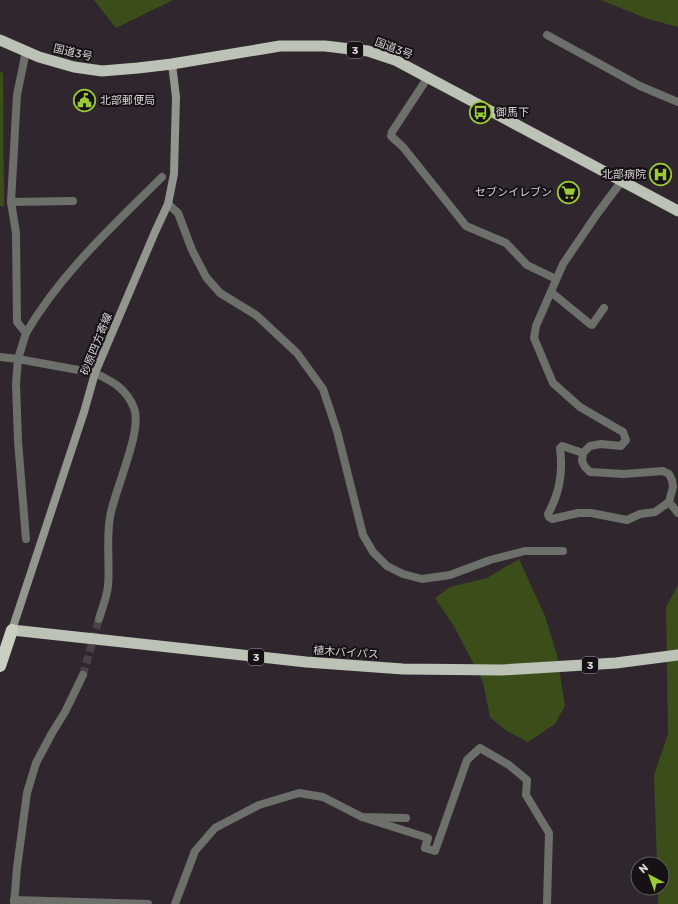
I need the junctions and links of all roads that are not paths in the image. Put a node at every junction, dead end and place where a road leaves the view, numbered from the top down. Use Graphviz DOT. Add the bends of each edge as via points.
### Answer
graph roads {
  1 [pos="547,35"];
  2 [pos="0,40"];
  3 [pos="26,52"];
  4 [pos="172,64"];
  5 [pos="428,77"];
  6 [pos="678,102"];
  7 [pos="162,177"];
  8 [pos="621,182"];
  9 [pos="73,201"];
  10 [pos="11,202"];
  11 [pos="168,204"];
  12 [pos="678,211"];
  13 [pos="556,279"];
  14 [pos="551,292"];
  15 [pos="604,308"];
  16 [pos="26,333"];
  17 [pos="0,357"];
  18 [pos="18,359"];
  19 [pos="95,372"];
  20 [pos="583,453"];
  21 [pos="669,502"];
  22 [pos="678,513"];
  23 [pos="26,539"];
  24 [pos="563,551"];
  25 [pos="99,619"];
  26 [pos="12,630"];
  27 [pos="678,654"];
  28 [pos="0,666"];
  29 [pos="83,675"];
  30 [pos="362,818"];
  31 [pos="406,818"];
  32 [pos="14,902"];
  33 [pos="148,904"];
  34 [pos="175,904"];
  35 [pos="547,904"];
  1 -- 6 [label="street" via="640,86"];
  2 -- 3 [label="highway, 国道3号 / 3"];
  3 -- 4 [label="highway, 国道3号 / 3" via="74,67 102,71"];
  3 -- 10 [label="street" via="17,95"];
  4 -- 5 [label="highway, 国道3号 / 3" via="280,46 325,46 368,51 395,60"];
  4 -- 11 [label="main road, 砂原四方寄線" via="176,96 174,174"];
  5 -- 8 [label="highway, 国道3号 / 3"];
  5 -- 13 [label="street" via="391,136 403,147 466,226 506,243 526,265"];
  7 -- 16 [label="street" via="81,260 39,310"];
  8 -- 12 [label="highway, 国道3号 / 3"];
  8 -- 13 [label="street" via="563,264"];
  9 -- 10 [label="street"];
  10 -- 16 [label="street" via="16,233 17,322"];
  11 -- 19 [label="main road, 砂原四方寄線"];
  11 -- 24 [label="street" via="178,213 192,250 206,277 220,292 256,315 297,353 323,389 337,431 363,535 372,552 387,566 422,579 450,575 490,560 525,551"];
  13 -- 14 [label="street"];
  14 -- 15 [label="street" via="592,325"];
  14 -- 20 [label="street" via="536,326 534,338 553,383 580,407 624,432 626,440 621,446 590,446"];
  16 -- 18 [label="street"];
  17 -- 18 [label="street"];
  18 -- 19 [label="street"];
  18 -- 23 [label="street" via="16,384"];
  19 -- 25 [label="street" via="126,392 135,409 136,427 110,516 108,588"];
  19 -- 26 [label="main road, 砂原四方寄線"];
  20 -- 21 [label="street" via="582,461 590,472 624,474 663,471 669,474 673,487"];
  20 -- 21 [label="street" via="562,446 560,448 562,476 548,514 552,519 591,513 627,520 640,514 655,512"];
  21 -- 22 [label="street"];
  26 -- 27 [label="highway, 植木バイパス / 3" via="306,662 403,669 502,670 616,663"];
  26 -- 28 [label="highway"];
  29 -- 32 [label="street" via="36,763 27,793"];
  30 -- 31 [label="street"];
  30 -- 34 [label="street" via="323,796 299,793 259,805 215,828 195,852"];
  30 -- 35 [label="street" via="428,838 425,848 435,851 466,760 480,748 509,765 527,780 526,794 549,833"];
  32 -- 33 [label="street"];
}
